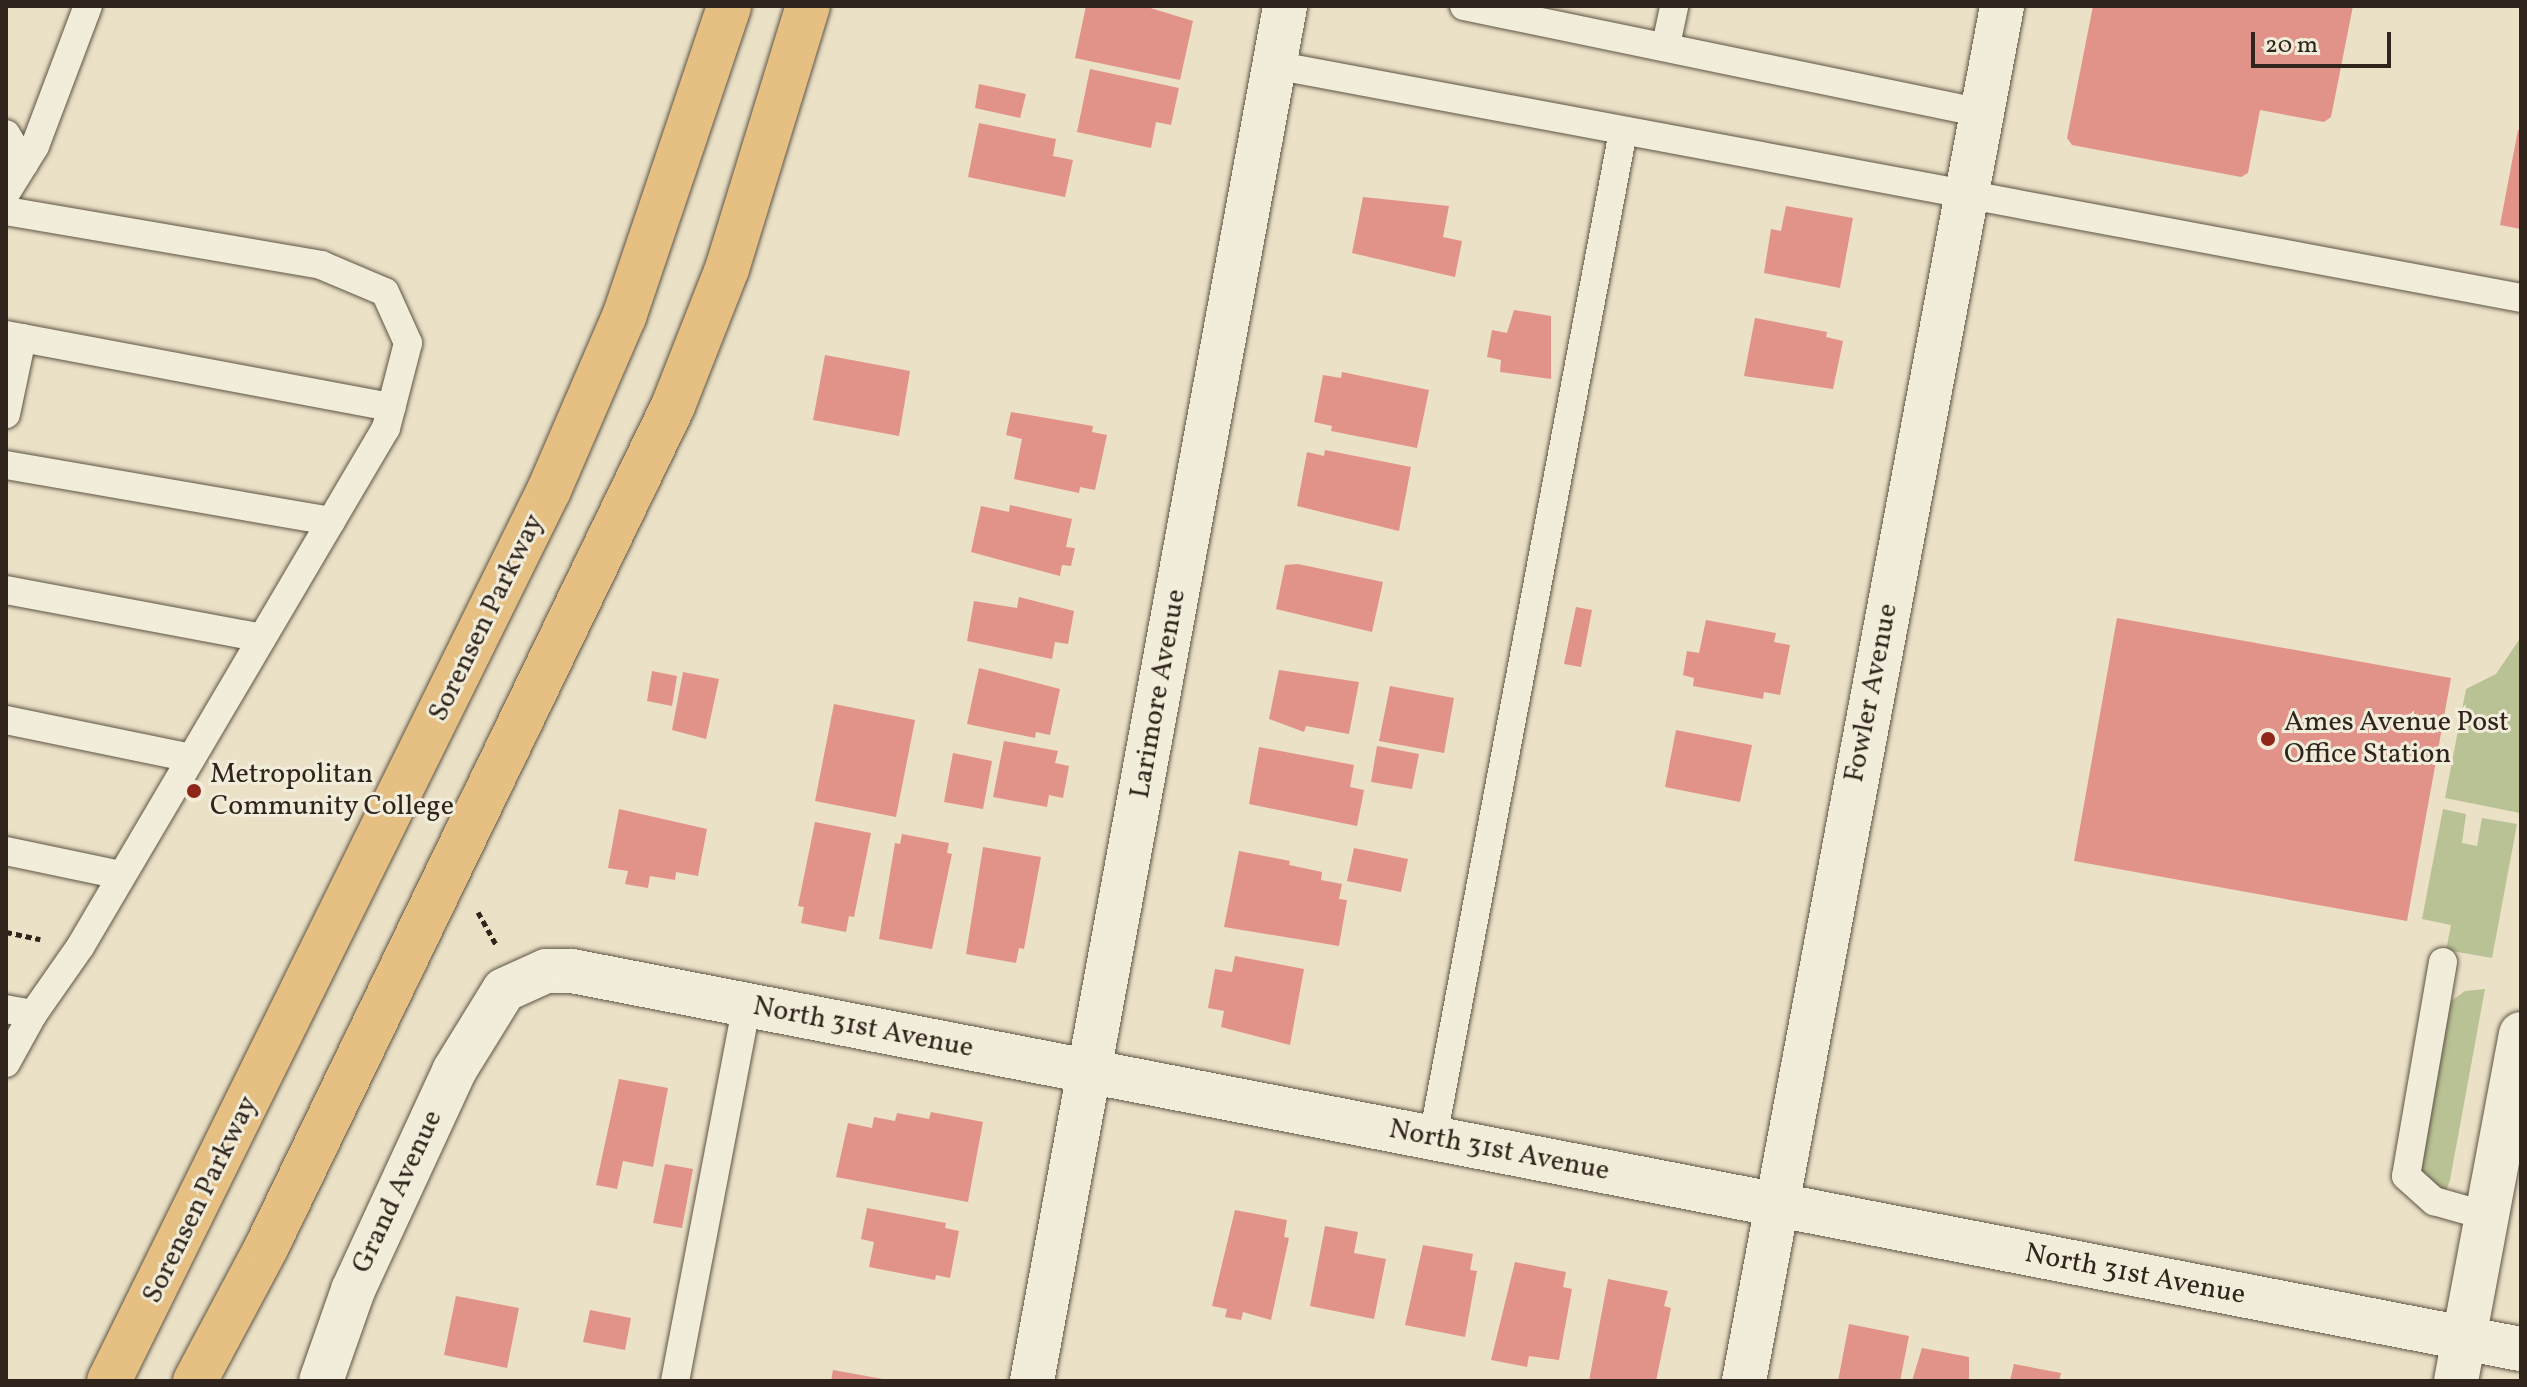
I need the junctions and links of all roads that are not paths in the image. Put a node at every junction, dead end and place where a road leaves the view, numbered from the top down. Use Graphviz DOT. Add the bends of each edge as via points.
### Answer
graph roads {
  1 [pos="88,6"];
  2 [pos="729,6"];
  3 [pos="808,6"];
  4 [pos="1285,6"];
  5 [pos="1464,6"];
  6 [pos="1674,6"];
  7 [pos="2002,6"];
  8 [pos="1666,45"];
  9 [pos="1274,65"];
  10 [pos="1982,113"];
  11 [pos="1623,131"];
  12 [pos="6,134"];
  13 [pos="24,164"];
  14 [pos="6,193"];
  15 [pos="1967,193"];
  16 [pos="6,211"];
  17 [pos="2521,298"];
  18 [pos="14,336"];
  19 [pos="392,407"];
  20 [pos="6,414"];
  21 [pos="6,465"];
  22 [pos="331,521"];
  23 [pos="6,590"];
  24 [pos="262,638"];
  25 [pos="6,720"];
  26 [pos="191,758"];
  27 [pos="6,851"];
  28 [pos="121,875"];
  29 [pos="2443,962"];
  30 [pos="747,1005"];
  31 [pos="488,1009"];
  32 [pos="19,1011"];
  33 [pos="2521,1034"];
  34 [pos="6,1063"];
  35 [pos="1089,1071"];
  36 [pos="2513,1119"];
  37 [pos="1433,1137"];
  38 [pos="1775,1207"];
  39 [pos="2487,1216"];
  40 [pos="2464,1338"];
  41 [pos="2521,1349"];
  42 [pos="109,1381"];
  43 [pos="195,1381"];
  44 [pos="321,1381"];
  45 [pos="675,1381"];
  46 [pos="1032,1381"];
  47 [pos="1744,1381"];
  48 [pos="2456,1381"];
  1 -- 13 [label="lane"];
  2 -- 42 [label="main road, Sorensen Parkway" via="624,317 549,490"];
  3 -- 43 [label="main road" via="727,269 673,406 267,1246"];
  4 -- 9 [label="street, Larimore Avenue"];
  5 -- 8 [label="lane"];
  6 -- 8 [label="lane"];
  7 -- 10 [label="street, Fowler Avenue"];
  8 -- 10 [label="lane"];
  9 -- 11 [label="lane"];
  9 -- 35 [label="street, Larimore Avenue"];
  10 -- 15 [label="street, Fowler Avenue"];
  11 -- 15 [label="lane"];
  11 -- 37 [label="lane"];
  12 -- 13 [label="lane"];
  13 -- 14 [label="lane"];
  15 -- 17 [label="lane"];
  15 -- 38 [label="street, Fowler Avenue"];
  16 -- 19 [label="lane" via="321,265 385,292 408,343"];
  18 -- 19 [label="lane"];
  18 -- 20 [label="lane"];
  19 -- 22 [label="lane" via="386,428"];
  21 -- 22 [label="lane"];
  22 -- 24 [label="lane"];
  23 -- 24 [label="lane"];
  24 -- 26 [label="lane"];
  25 -- 26 [label="lane"];
  26 -- 28 [label="lane"];
  27 -- 28 [label="lane"];
  28 -- 32 [label="lane"];
  29 -- 39 [label="lane" via="2406,1176 2434,1201"];
  30 -- 31 [label="street, North 31st Avenue" via="572,971 546,971 516,981"];
  30 -- 35 [label="street, North 31st Avenue"];
  30 -- 45 [label="lane"];
  31 -- 44 [label="street, Grand Avenue" via="353,1290"];
  32 -- 34 [label="lane"];
  33 -- 36 [label="street"];
  35 -- 37 [label="street, North 31st Avenue"];
  35 -- 46 [label="street, Larimore Avenue"];
  36 -- 39 [label="street"];
  37 -- 38 [label="street, North 31st Avenue"];
  38 -- 40 [label="street, North 31st Avenue"];
  38 -- 47 [label="street, Fowler Avenue"];
  39 -- 40 [label="street"];
  40 -- 41 [label="street, North 31st Avenue"];
  40 -- 48 [label="street"];
}
